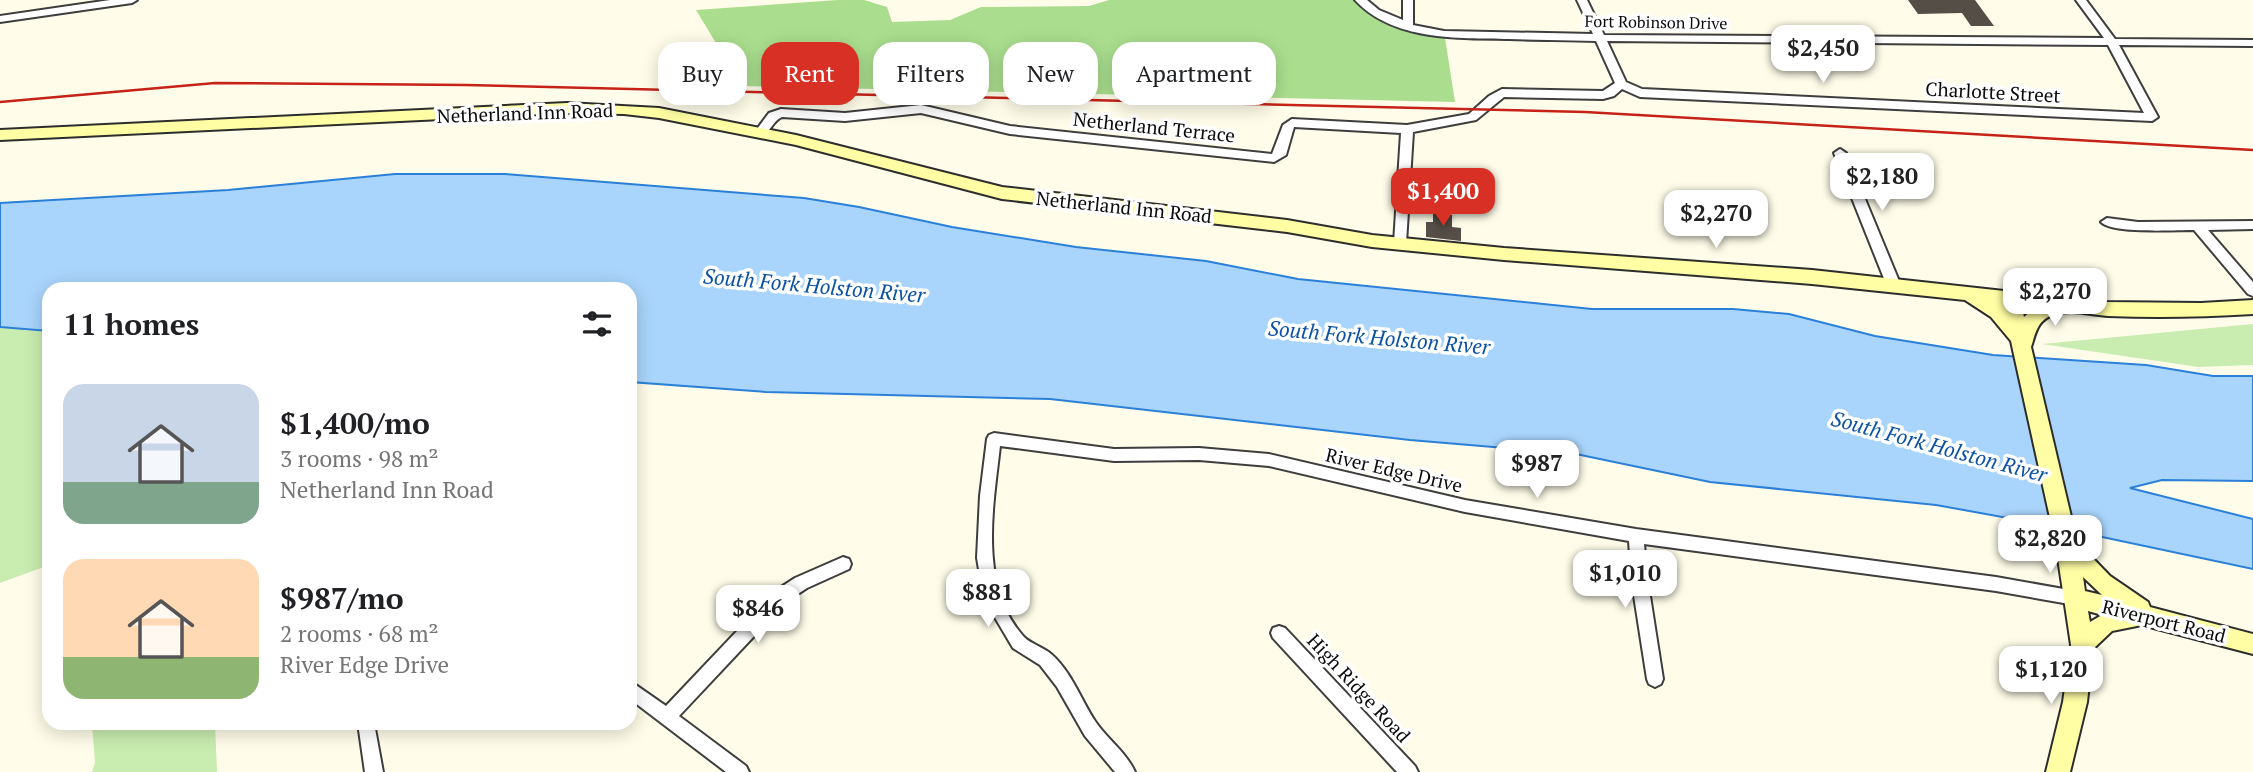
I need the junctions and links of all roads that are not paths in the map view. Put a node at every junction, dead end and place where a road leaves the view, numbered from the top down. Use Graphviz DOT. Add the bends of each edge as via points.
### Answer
graph roads {
  1 [pos="132,0"];
  2 [pos="1360,0"];
  3 [pos="1408,0"];
  4 [pos="1582,0"];
  5 [pos="2081,0"];
  6 [pos="0,19"];
  7 [pos="1408,27"];
  8 [pos="1602,38"];
  9 [pos="2111,41"];
  10 [pos="2253,43"];
  11 [pos="1621,84"];
  12 [pos="1406,129"];
  13 [pos="760,133"];
  14 [pos="0,135"];
  15 [pos="1840,153"];
  16 [pos="2107,222"];
  17 [pos="2197,225"];
  18 [pos="2253,225"];
  19 [pos="1400,243"];
  20 [pos="1894,286"];
  21 [pos="2253,291"];
  22 [pos="1964,293"];
  23 [pos="2011,299"];
  24 [pos="2073,306"];
  25 [pos="2253,307"];
  26 [pos="2020,335"];
  27 [pos="1636,536"];
  28 [pos="2067,545"];
  29 [pos="843,564"];
  30 [pos="2075,598"];
  31 [pos="2170,623"];
  32 [pos="1279,633"];
  33 [pos="2253,644"];
  34 [pos="2082,645"];
  35 [pos="1655,679"];
  36 [pos="637,693"];
  37 [pos="667,716"];
  38 [pos="367,730"];
  39 [pos="374,772"];
  40 [pos="740,772"];
  41 [pos="1126,772"];
  42 [pos="1409,772"];
  43 [pos="2058,772"];
  1 -- 6 [label="street"];
  2 -- 7 [label="street, Fort Robinson Drive"];
  3 -- 7 [label="street"];
  4 -- 8 [label="street"];
  5 -- 9 [label="street"];
  7 -- 8 [label="street, Fort Robinson Drive" via="1444,34"];
  8 -- 9 [label="street, Fort Robinson Drive"];
  8 -- 11 [label="street"];
  9 -- 10 [label="street, Fort Robinson Drive"];
  9 -- 11 [label="street, Charlotte Street" via="2152,117 1640,93"];
  11 -- 12 [label="street" via="1602,95 1502,93 1493,96 1480,114"];
  12 -- 13 [label="street, Netherland Terrace" via="1292,123 1280,155 1274,158 1010,130 921,109 845,117 781,113"];
  12 -- 19 [label="street"];
  13 -- 14 [label="main road, Netherland Inn Road" via="659,113 595,107"];
  13 -- 19 [label="main road, Netherland Inn Road" via="1002,193"];
  15 -- 20 [label="street"];
  16 -- 17 [label="street"];
  17 -- 18 [label="street"];
  17 -- 21 [label="street"];
  19 -- 20 [label="main road, Netherland Inn Road"];
  20 -- 22 [label="main road, Netherland Inn Road"];
  22 -- 23 [label="main road, Netherland Inn Road"];
  22 -- 26 [label="main road" via="1997,312"];
  23 -- 24 [label="main road, Netherland Inn Road"];
  23 -- 26 [label="main road"];
  24 -- 25 [label="main road, Netherland Inn Road" via="2138,311"];
  24 -- 26 [label="main road" via="2043,310"];
  26 -- 28 [label="main road"];
  27 -- 30 [label="street, River Edge Drive"];
  27 -- 35 [label="street"];
  27 -- 41 [label="street, River Edge Drive" via="1465,506 1269,460 1199,454 1114,455 995,439 986,545 992,599 1019,643 1046,660 1091,730"];
  28 -- 30 [label="main road"];
  28 -- 31 [label="main road" via="2123,599"];
  29 -- 37 [label="street" via="782,596"];
  30 -- 31 [label="main road, Riverport Road"];
  30 -- 34 [label="main road"];
  31 -- 33 [label="main road, Riverport Road"];
  31 -- 34 [label="main road" via="2118,619 2094,629"];
  32 -- 42 [label="street, High Ridge Road"];
  34 -- 43 [label="main road" via="2075,702"];
  36 -- 37 [label="street"];
  37 -- 40 [label="street"];
  38 -- 39 [label="street"];
}
